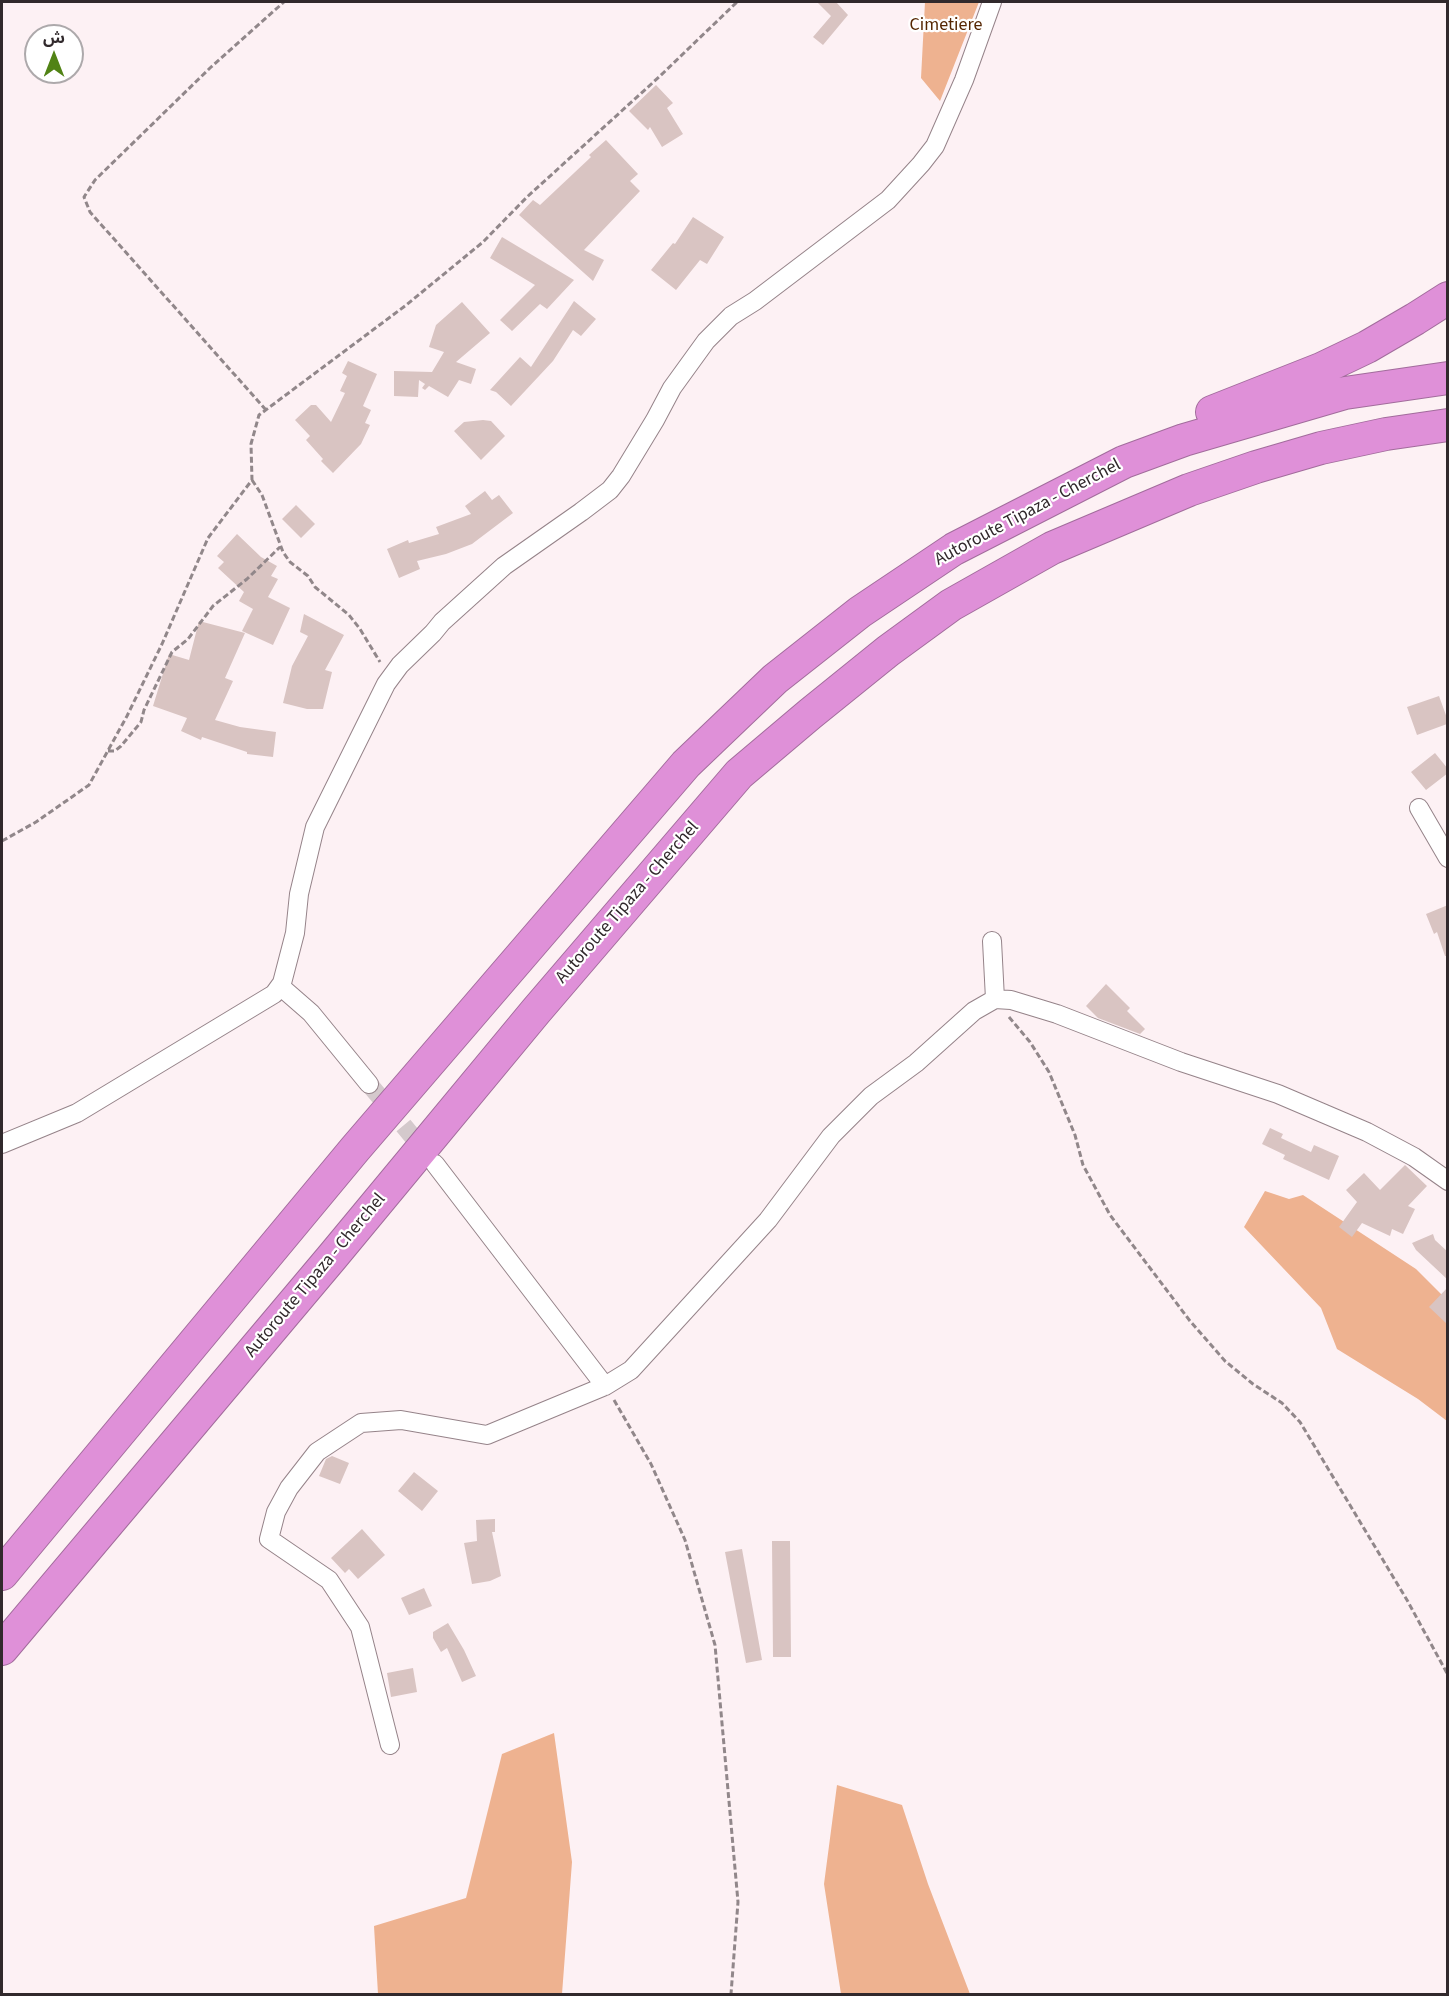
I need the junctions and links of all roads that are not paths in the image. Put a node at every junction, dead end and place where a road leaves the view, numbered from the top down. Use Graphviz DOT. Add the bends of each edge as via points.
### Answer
graph roads {
  1 [pos="992,2"];
  2 [pos="1448,298"];
  3 [pos="1448,378"];
  4 [pos="1448,425"];
  5 [pos="1124,462"];
  6 [pos="1419,808"];
  7 [pos="1448,858"];
  8 [pos="992,941"];
  9 [pos="280,986"];
  10 [pos="995,999"];
  11 [pos="369,1084"];
  12 [pos="2,1144"];
  13 [pos="435,1164"];
  14 [pos="1448,1181"];
  15 [pos="605,1386"];
  16 [pos="2,1575"];
  17 [pos="2,1649"];
  18 [pos="390,1745"];
  1 -- 9 [label="street" via="964,80 935,146 921,164 888,200 731,316 706,341 672,388 610,490 504,566 400,665 315,828 299,894 295,933"];
  2 -- 5 [label="highway" via="1367,347 1205,415"];
  3 -- 5 [label="highway, Autoroute Tipaza - Cherchel" via="1345,393 1184,440"];
  4 -- 17 [label="highway, Autoroute Tipaza - Cherchel" via="1321,448 1256,468 1189,490 1052,548 951,605 888,651 739,774"];
  5 -- 16 [label="highway, Autoroute Tipaza - Cherchel" via="954,549 860,612 775,680 686,764 355,1149"];
  6 -- 7 [label="street"];
  8 -- 10 [label="street"];
  9 -- 11 [label="street" via="311,1013"];
  9 -- 12 [label="street" via="274,994 77,1113"];
  10 -- 14 [label="street" via="1057,1014 1278,1094 1376,1137"];
  10 -- 15 [label="street" via="974,1011 916,1063 871,1096 831,1136 768,1220 631,1370"];
  13 -- 15 [label="street"];
  15 -- 18 [label="street" via="487,1435 401,1420 361,1423 316,1452 289,1488 276,1512 270,1539 329,1580 360,1627"];
}
